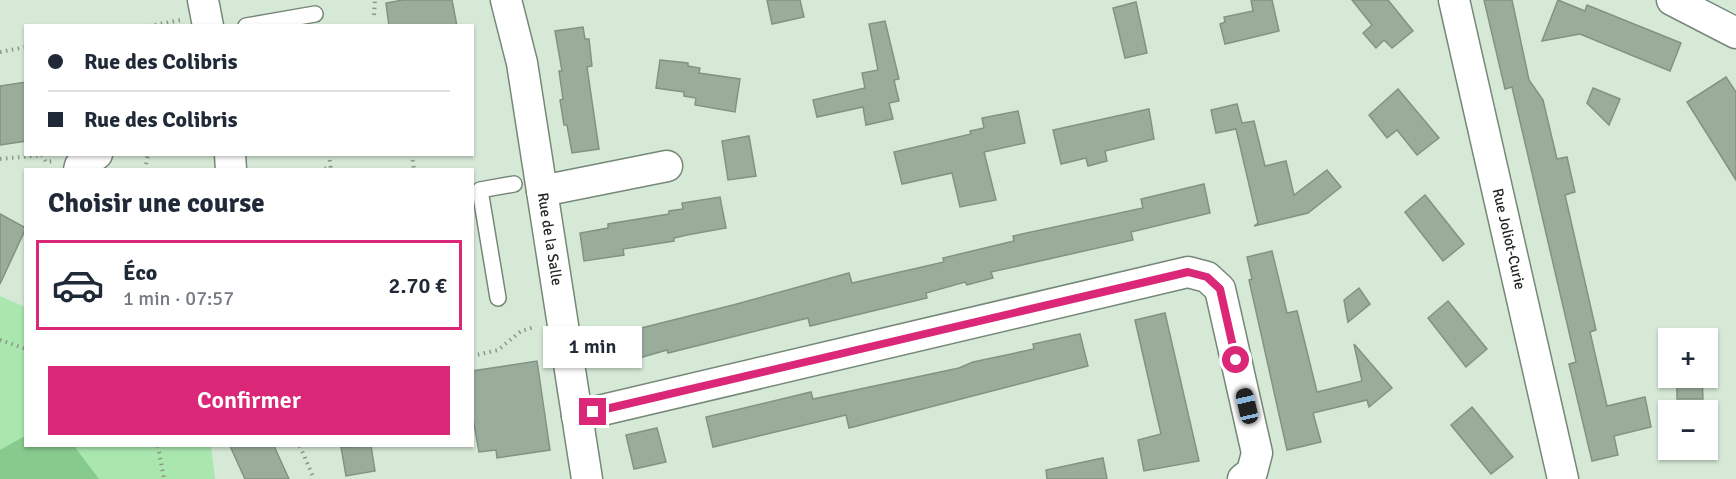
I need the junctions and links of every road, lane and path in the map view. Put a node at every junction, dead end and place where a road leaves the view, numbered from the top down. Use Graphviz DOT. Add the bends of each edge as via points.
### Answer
graph roads {
  1 [pos="375,0"];
  2 [pos="506,0"];
  3 [pos="1454,0"];
  4 [pos="1672,0"];
  5 [pos="315,14"];
  6 [pos="198,15"];
  7 [pos="374,15"];
  8 [pos="158,24"];
  9 [pos="258,24"];
  10 [pos="1736,33"];
  11 [pos="24,47"];
  12 [pos="0,52"];
  13 [pos="32,156"];
  14 [pos="43,156"];
  15 [pos="94,156"];
  16 [pos="0,159"];
  17 [pos="667,166"];
  18 [pos="68,167"];
  19 [pos="528,188"];
  20 [pos="498,298"];
  21 [pos="562,321"];
  22 [pos="0,340"];
  23 [pos="24,348"];
  24 [pos="474,356"];
  25 [pos="578,416"];
  26 [pos="158,447"];
  27 [pos="300,447"];
  28 [pos="582,478"];
  29 [pos="164,479"];
  30 [pos="314,479"];
  31 [pos="1243,479"];
  32 [pos="1563,479"];
  1 -- 7 [label="path"];
  2 -- 19 [label="street, Rue de la Salle" via="522,63"];
  3 -- 32 [label="street, Rue Joliot-Curie"];
  4 -- 10 [label="street"];
  5 -- 9 [label="lane"];
  6 -- 8 [label="path"];
  11 -- 12 [label="path"];
  13 -- 16 [label="path"];
  14 -- 18 [label="path" via="46,162 53,160"];
  15 -- 18 [label="street" via="80,166"];
  17 -- 19 [label="street"];
  19 -- 20 [label="lane" via="480,190"];
  19 -- 21 [label="street, Rue de la Salle"];
  21 -- 24 [label="path" via="521,331 498,350"];
  21 -- 25 [label="street, Rue de la Salle"];
  22 -- 23 [label="path"];
  25 -- 28 [label="street, Rue de la Salle"];
  25 -- 31 [label="street" via="1188,272 1207,277 1220,289 1257,453 1252,472"];
  26 -- 29 [label="path"];
  27 -- 30 [label="path"];
}
